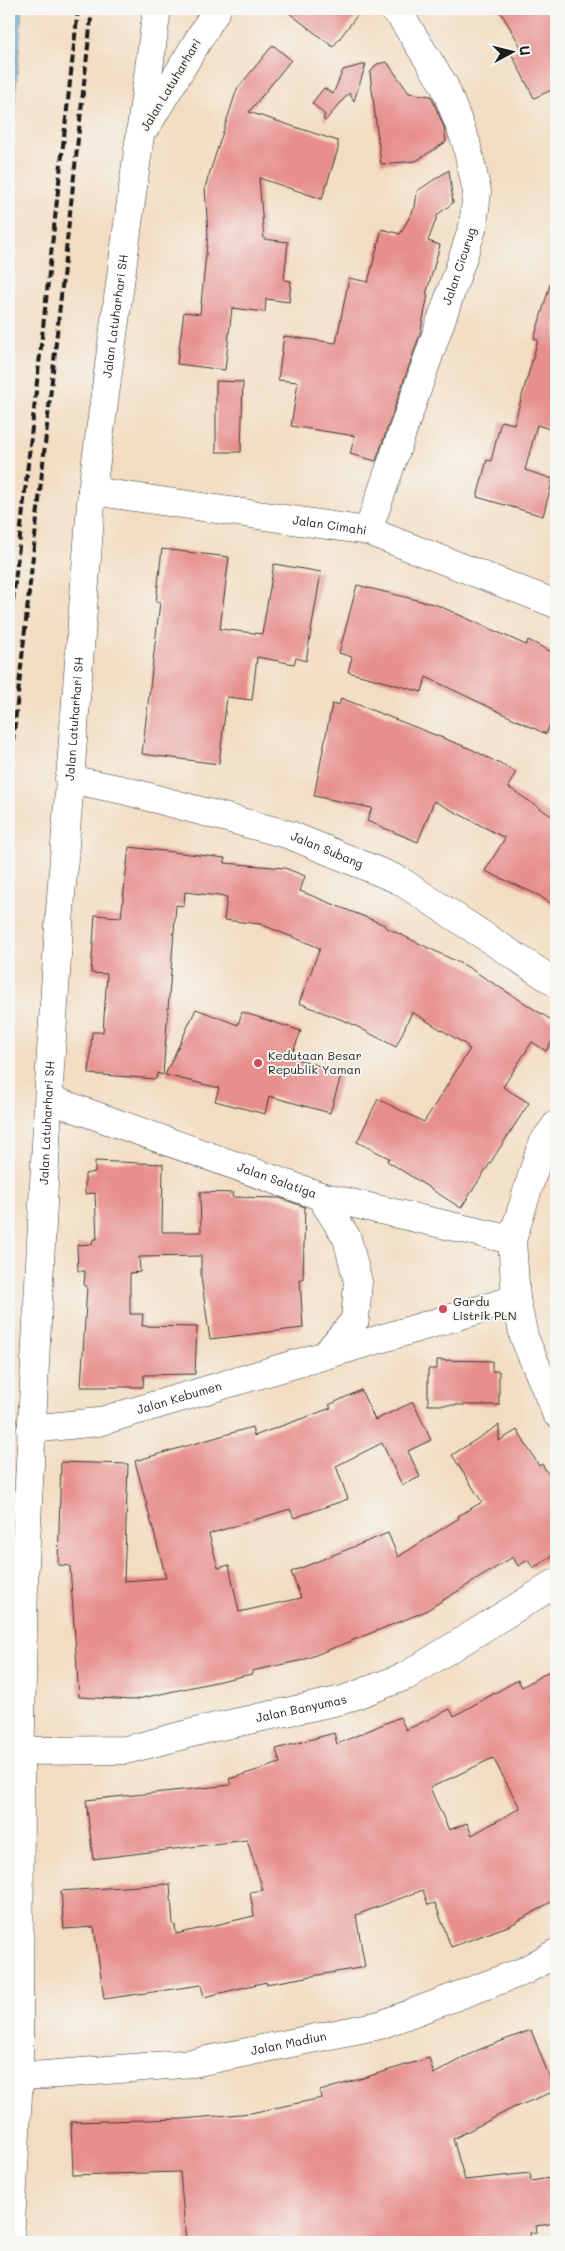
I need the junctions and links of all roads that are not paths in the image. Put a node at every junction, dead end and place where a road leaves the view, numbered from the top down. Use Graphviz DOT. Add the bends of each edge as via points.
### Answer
graph roads {
  1 [pos="157,9"];
  2 [pos="217,9"];
  3 [pos="394,9"];
  4 [pos="141,135"];
  5 [pos="92,491"];
  6 [pos="368,531"];
  7 [pos="556,604"];
  8 [pos="69,779"];
  9 [pos="556,983"];
  10 [pos="49,1099"];
  11 [pos="556,1125"];
  12 [pos="320,1196"];
  13 [pos="512,1240"];
  14 [pos="516,1300"];
  15 [pos="325,1355"];
  16 [pos="556,1413"];
  17 [pos="31,1430"];
  18 [pos="556,1583"];
  19 [pos="20,1751"];
  20 [pos="556,1953"];
  21 [pos="14,2076"];
  22 [pos="10,2242"];
  1 -- 4 [label="street, Jalan Latuharhari SH"];
  2 -- 4 [label="street, Jalan Latuharhari"];
  3 -- 6 [label="street, Jalan Cicurug" via="444,85 466,142 477,192 473,226 465,252"];
  4 -- 5 [label="street, Jalan Latuharhari SH"];
  5 -- 6 [label="street, Jalan Cimahi"];
  5 -- 8 [label="street, Jalan Latuharhari SH"];
  6 -- 7 [label="street, Jalan Cimahi"];
  8 -- 9 [label="street, Jalan Subang" via="123,790 290,835 398,880"];
  8 -- 10 [label="street, Jalan Latuharhari SH"];
  10 -- 12 [label="street, Jalan Salatiga"];
  10 -- 17 [label="street, Jalan Latuharhari SH"];
  11 -- 13 [label="street" via="542,1144"];
  12 -- 13 [label="street, Jalan Salatiga"];
  12 -- 15 [label="street" via="347,1238 358,1282 355,1320"];
  13 -- 14 [label="street"];
  14 -- 15 [label="street, Jalan Kebumen"];
  14 -- 16 [label="street" via="524,1337"];
  15 -- 17 [label="street, Jalan Kebumen" via="98,1422"];
  17 -- 19 [label="street, Jalan Latuharhari SH"];
  18 -- 19 [label="street, Jalan Banyumas" via="406,1676 343,1700 126,1750"];
  19 -- 21 [label="street, Jalan Latuharhari SH"];
  20 -- 21 [label="street, Jalan Madiun" via="524,1971 380,2025 193,2063"];
  21 -- 22 [label="street, Jalan Latuharhari SH"];
}
